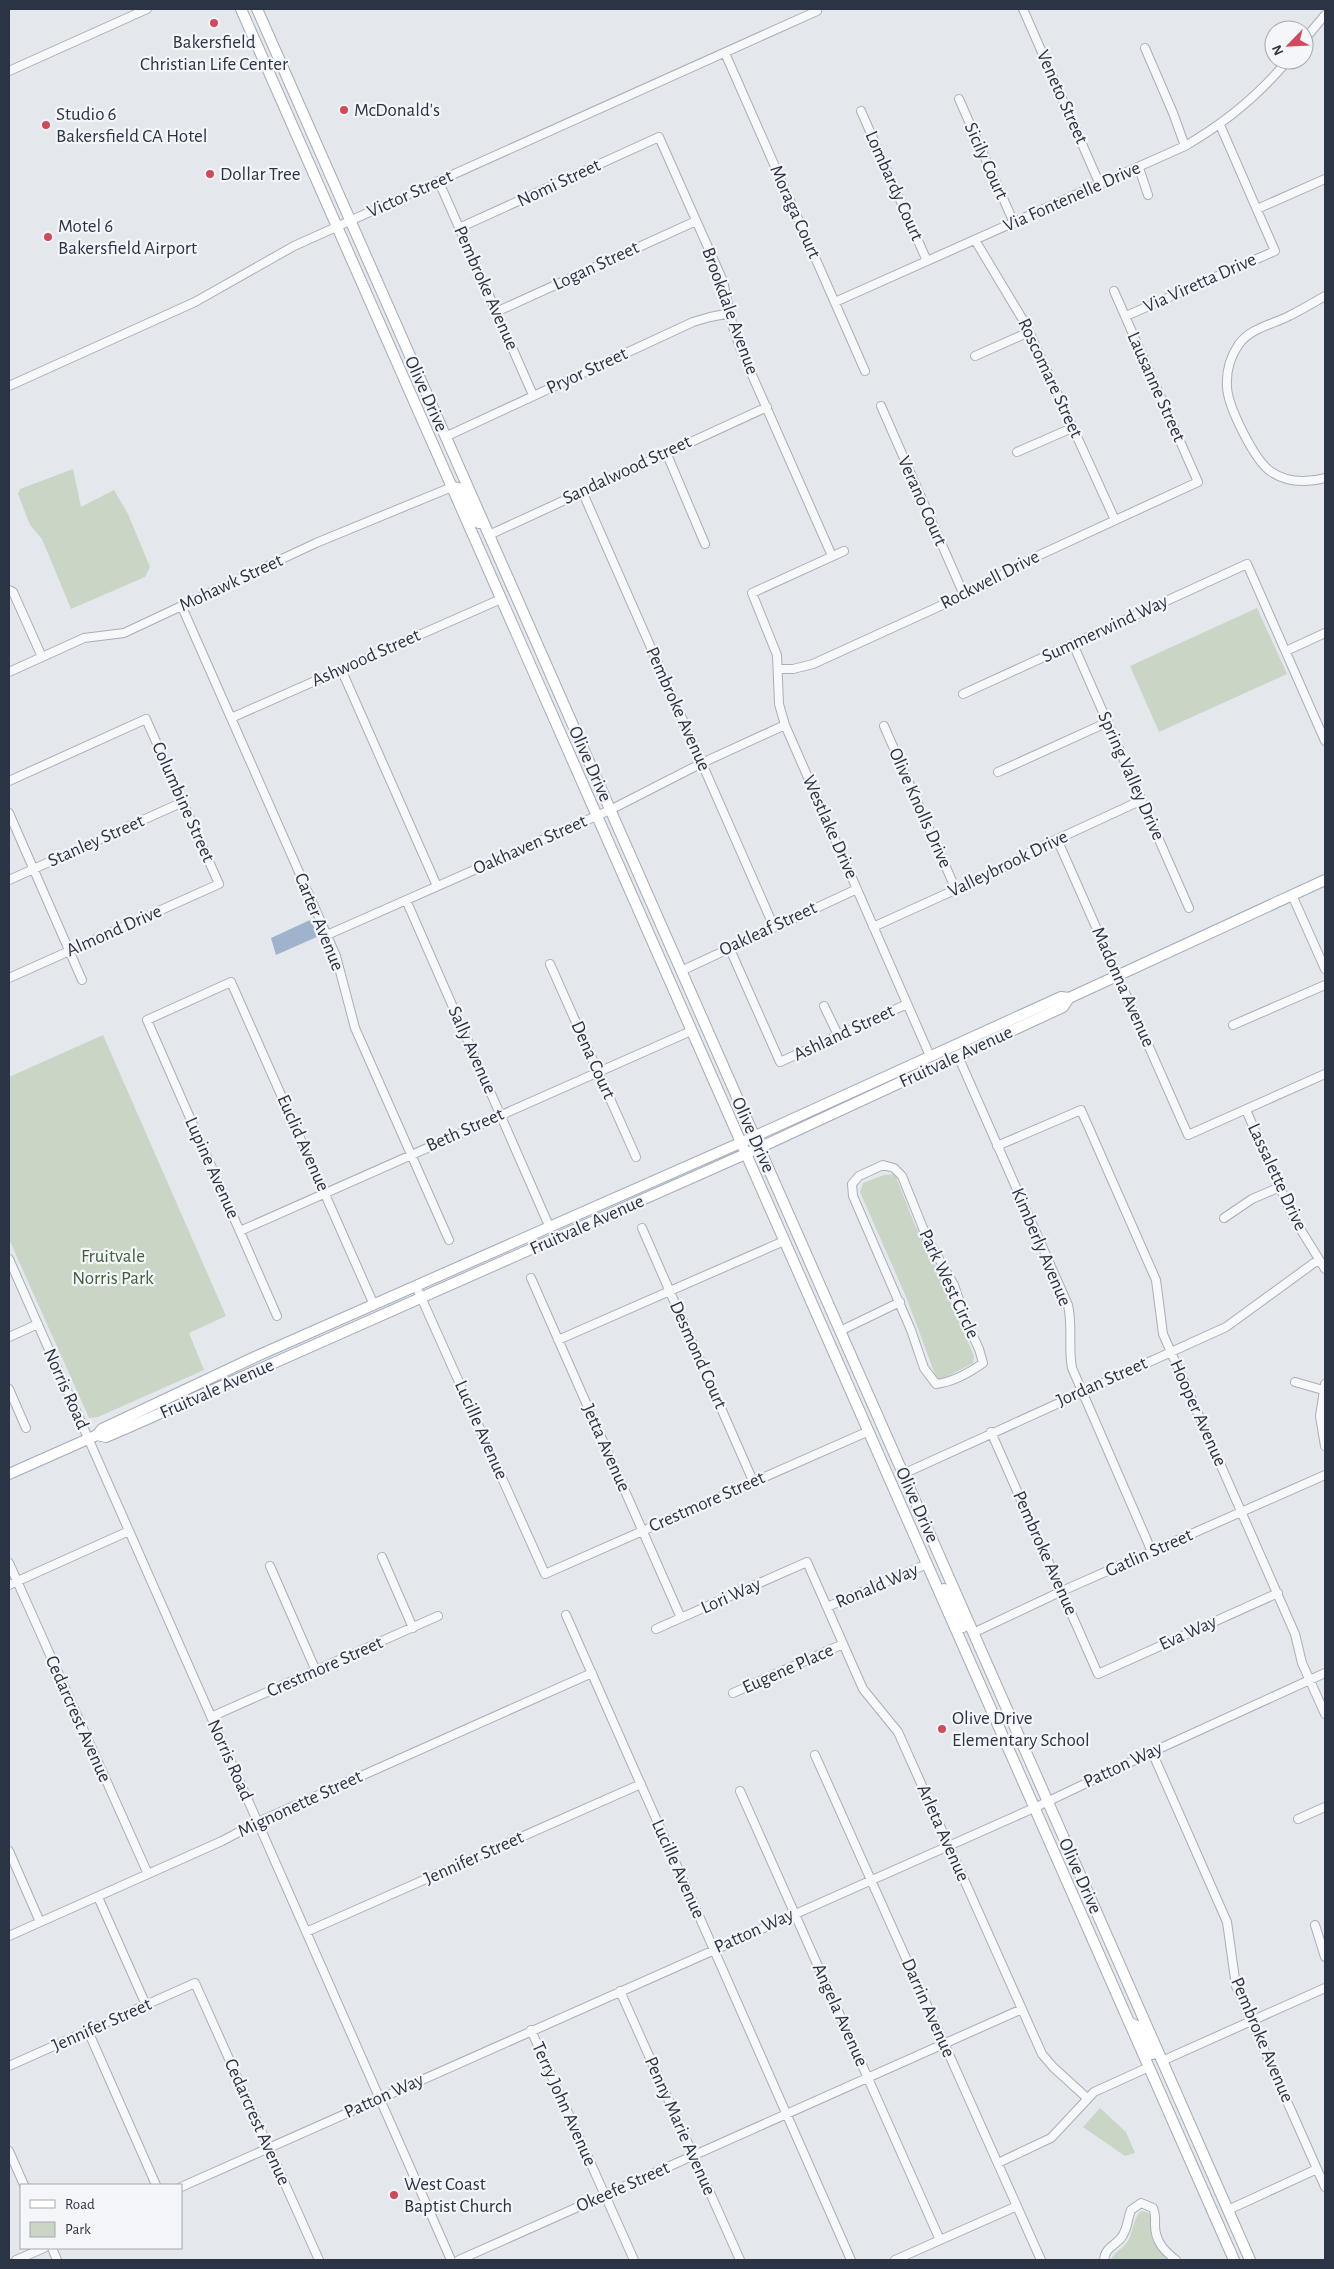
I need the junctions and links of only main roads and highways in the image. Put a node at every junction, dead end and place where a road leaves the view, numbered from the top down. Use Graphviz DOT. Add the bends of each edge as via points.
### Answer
graph roads {
  1 [pos="241,9"];
  2 [pos="257,9"];
  3 [pos="283,102"];
  4 [pos="314,139"];
  5 [pos="452,487"];
  6 [pos="487,531"];
  7 [pos="1325,880"];
  8 [pos="1068,998"];
  9 [pos="983,1032"];
  10 [pos="958,1056"];
  11 [pos="754,1137"];
  12 [pos="740,1143"];
  13 [pos="759,1148"];
  14 [pos="745,1154"];
  15 [pos="809,1293"];
  16 [pos="840,1331"];
  17 [pos="228,1370"];
  18 [pos="233,1381"];
  19 [pos="869,1431"];
  20 [pos="93,1436"];
  21 [pos="9,1474"];
  22 [pos="902,1474"];
  23 [pos="936,1585"];
  24 [pos="973,1633"];
  25 [pos="1129,2022"];
  26 [pos="1162,2062"];
  27 [pos="1149,2067"];
  28 [pos="1184,2110"];
  29 [pos="1193,2167"];
  30 [pos="1228,2210"];
  31 [pos="1234,2260"];
  32 [pos="1250,2260"];
  1 -- 3 [label="main road, Olive Drive"];
  2 -- 4 [label="main road, Olive Drive"];
  3 -- 4 [label="main road" via="305,135"];
  3 -- 5 [label="main road, Olive Drive"];
  4 -- 6 [label="main road, Olive Drive"];
  5 -- 6 [label="main road" via="458,488 474,519"];
  5 -- 12 [label="main road, Olive Drive"];
  6 -- 11 [label="main road, Olive Drive"];
  7 -- 8 [label="main road, Fruitvale Avenue"];
  8 -- 9 [label="main road, Fruitvale Avenue" via="1061,997"];
  8 -- 10 [label="main road, Fruitvale Avenue" via="1063,1007"];
  9 -- 10 [label="main road" via="961,1049"];
  9 -- 11 [label="main road, Fruitvale Avenue"];
  10 -- 13 [label="main road, Fruitvale Avenue"];
  11 -- 12 [label="main road, Fruitvale Avenue"];
  11 -- 13 [label="main road, Olive Drive"];
  12 -- 14 [label="main road, Olive Drive"];
  12 -- 17 [label="main road, Fruitvale Avenue"];
  13 -- 14 [label="main road, Fruitvale Avenue"];
  13 -- 16 [label="main road, Olive Drive"];
  14 -- 15 [label="main road, Olive Drive"];
  14 -- 18 [label="main road, Fruitvale Avenue"];
  15 -- 16 [label="main road" via="831,1328"];
  15 -- 19 [label="main road, Olive Drive"];
  16 -- 22 [label="main road, Olive Drive"];
  17 -- 18 [label="main road"];
  17 -- 20 [label="main road, Fruitvale Avenue"];
  18 -- 20 [label="main road, Fruitvale Avenue" via="106,1436"];
  19 -- 22 [label="main road" via="875,1434"];
  19 -- 23 [label="main road, Olive Drive"];
  20 -- 21 [label="main road, Fruitvale Avenue"];
  22 -- 24 [label="main road, Olive Drive"];
  23 -- 24 [label="main road" via="946,1590 965,1632"];
  23 -- 25 [label="main road, Olive Drive"];
  24 -- 26 [label="main road, Olive Drive"];
  25 -- 26 [label="main road" via="1139,2027 1153,2057"];
  25 -- 27 [label="main road, Olive Drive"];
  26 -- 28 [label="main road, Olive Drive"];
  27 -- 28 [label="main road" via="1157,2070"];
  27 -- 29 [label="main road, Olive Drive"];
  28 -- 30 [label="main road, Olive Drive"];
  29 -- 30 [label="main road" via="1219,2207"];
  29 -- 31 [label="main road, Olive Drive"];
  30 -- 32 [label="main road, Olive Drive"];
}
